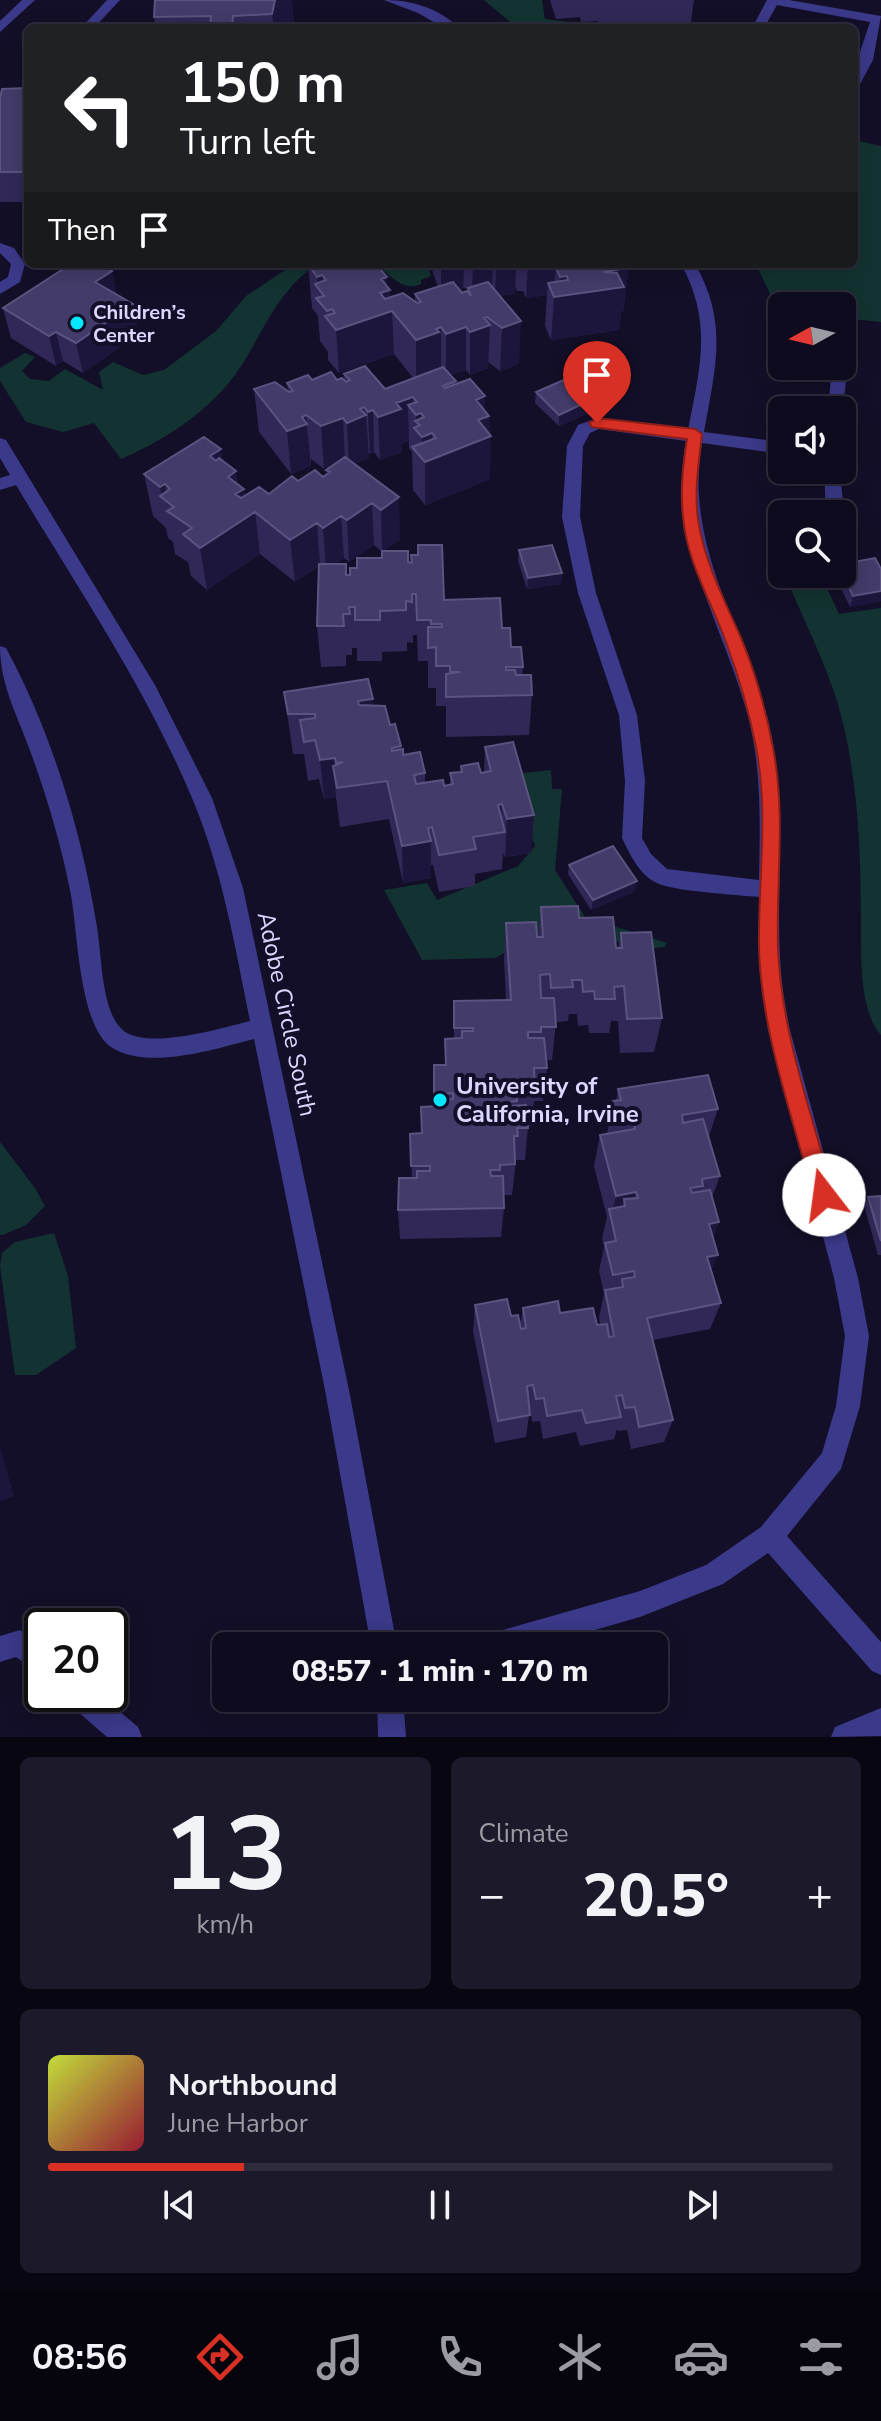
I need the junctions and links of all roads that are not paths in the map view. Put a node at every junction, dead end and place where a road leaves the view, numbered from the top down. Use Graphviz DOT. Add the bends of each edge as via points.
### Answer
graph roads {
  1 [pos="29,0"];
  2 [pos="114,0"];
  3 [pos="390,0"];
  4 [pos="91,24"];
  5 [pos="447,24"];
  6 [pos="760,24"];
  7 [pos="0,28"];
  8 [pos="860,59"];
  9 [pos="0,248"];
  10 [pos="691,268"];
  11 [pos="0,289"];
  12 [pos="695,434"];
  13 [pos="0,444"];
  14 [pos="768,446"];
  15 [pos="10,481"];
  16 [pos="0,653"];
  17 [pos="769,890"];
  18 [pos="264,1027"];
  19 [pos="770,1536"];
  20 [pos="381,1632"];
  21 [pos="541,1632"];
  22 [pos="24,1646"];
  23 [pos="0,1649"];
  24 [pos="881,1662"];
  25 [pos="100,1712"];
  26 [pos="391,1712"];
  27 [pos="881,1722"];
  28 [pos="128,1737"];
  29 [pos="392,1737"];
  30 [pos="845,1737"];
  1 -- 7 [label="street"];
  2 -- 4 [label="street"];
  3 -- 5 [label="street"];
  6 -- 8 [label="street" via="773,1 877,19"];
  9 -- 11 [label="street" via="18,264 15,279"];
  10 -- 12 [label="street" via="710,314"];
  12 -- 14 [label="street"];
  12 -- 17 [label="street" via="691,519 704,572 754,697 765,752"];
  12 -- 17 [label="street" via="597,423 584,429 575,446 571,483 576,548 628,715 635,781 632,838 644,860 662,877"];
  13 -- 15 [label="street, Adobe Circle South"];
  15 -- 18 [label="street, Adobe Circle South" via="146,685 202,798 233,888"];
  16 -- 18 [label="street" via="59,804 81,882 101,1020 119,1041 154,1048"];
  17 -- 19 [label="street" via="769,948 779,1030 857,1336 848,1406 832,1460"];
  18 -- 20 [label="street, Adobe Circle South"];
  19 -- 21 [label="street" via="714,1575 640,1604"];
  19 -- 24 [label="street"];
  22 -- 23 [label="street"];
  25 -- 28 [label="street"];
  26 -- 29 [label="street"];
  27 -- 30 [label="street"];
}
